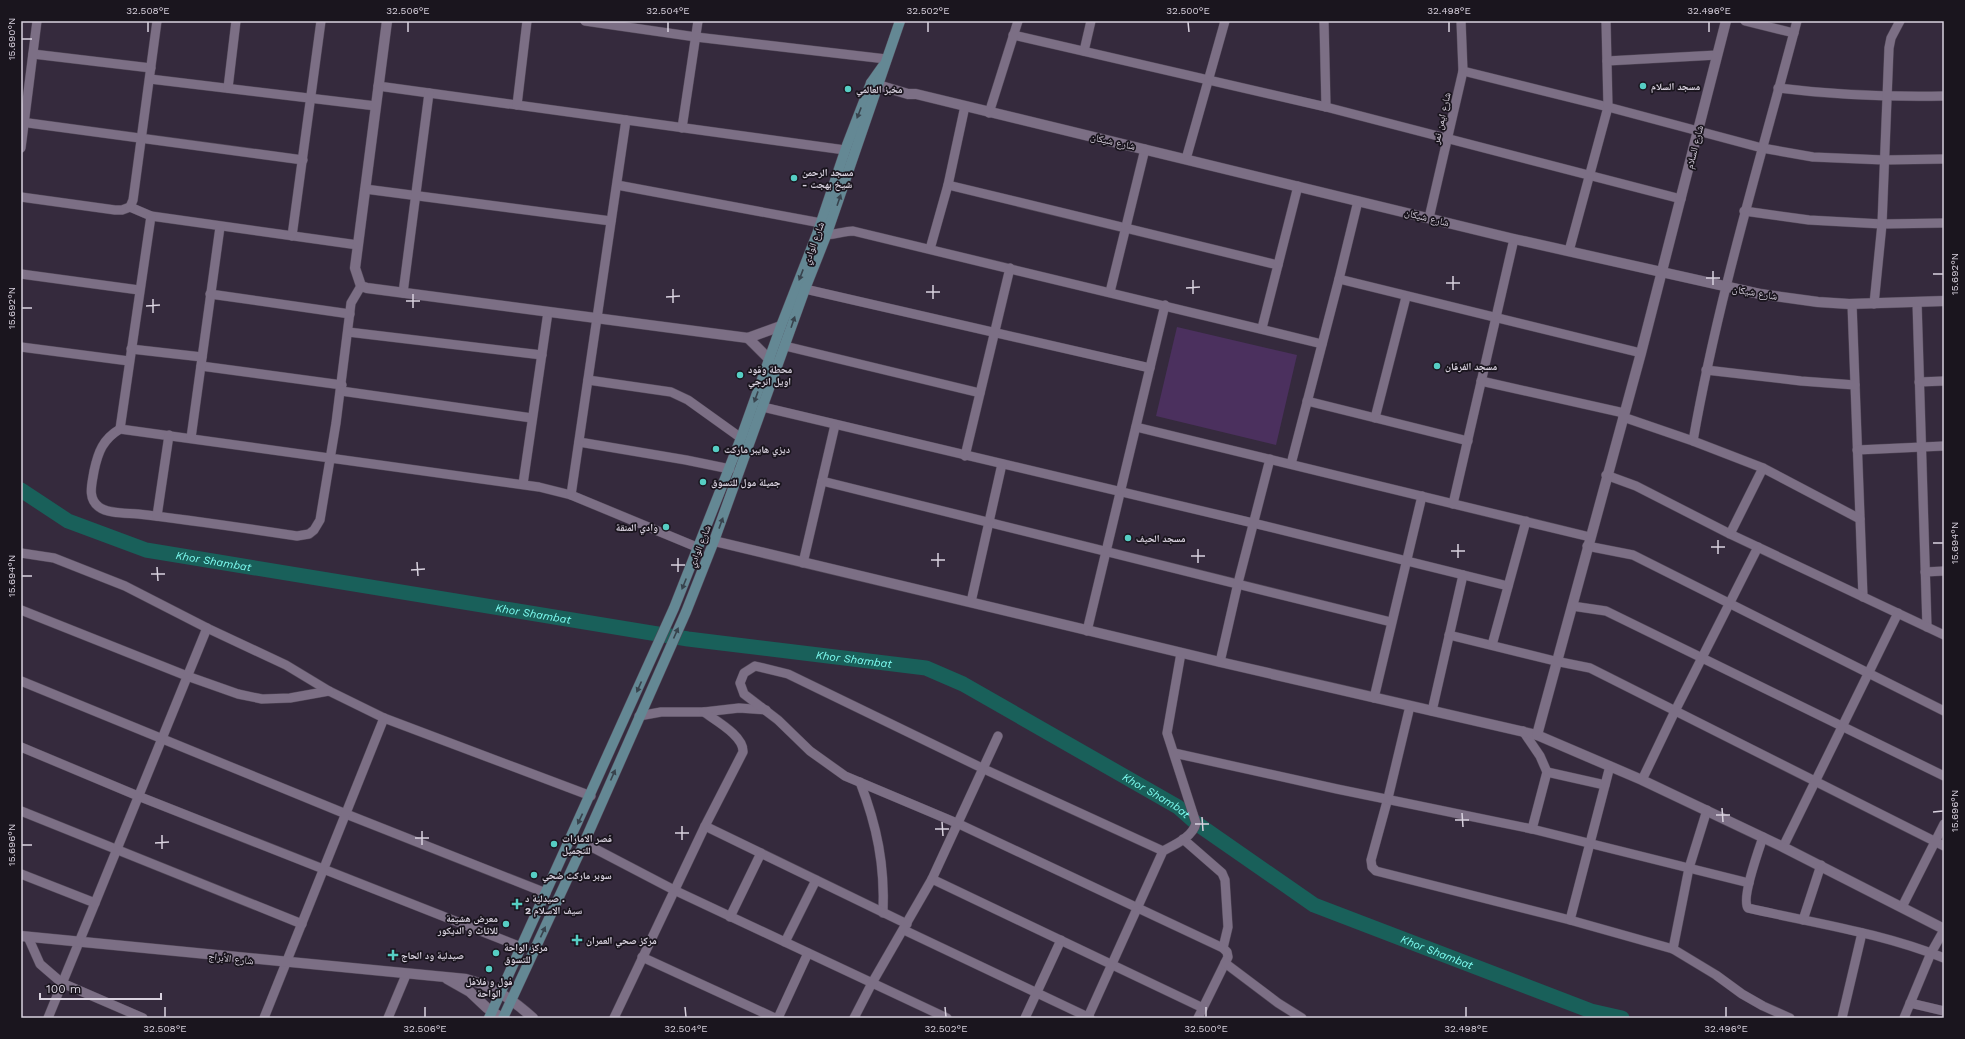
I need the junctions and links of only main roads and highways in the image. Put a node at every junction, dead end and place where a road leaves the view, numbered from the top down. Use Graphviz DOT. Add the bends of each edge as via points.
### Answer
graph roads {
  1 [pos="900,21"];
  2 [pos="876,81"];
  3 [pos="822,235"];
  4 [pos="490,1015"];
  5 [pos="502,1018"];
  1 -- 2 [label="main road, شارع الوادي"];
  3 -- 2 [label="main road, شارع الوادي, one-way"];
  2 -- 3 [label="main road, شارع الوادي, one-way" via="845,150 821,223"];
  3 -- 4 [label="main road, شارع الوادي, one-way" via="781,326 730,469 674,608"];
  5 -- 3 [label="main road, شارع الوادي, one-way" via="584,843 686,612 763,407"];
}
